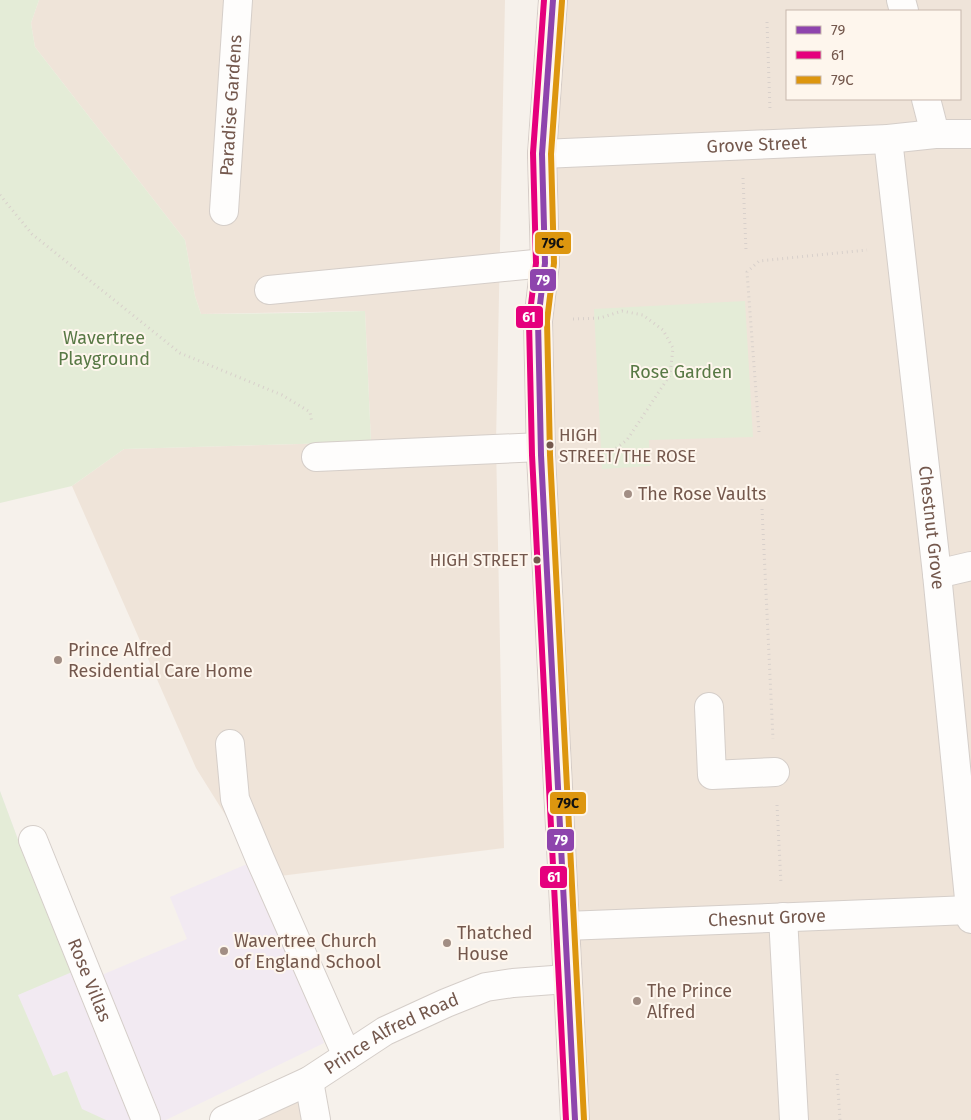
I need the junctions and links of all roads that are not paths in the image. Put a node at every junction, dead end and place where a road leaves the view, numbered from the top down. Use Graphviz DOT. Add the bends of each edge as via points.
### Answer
graph roads {
  1 [pos="238,0"];
  2 [pos="553,0"];
  3 [pos="926,100"];
  4 [pos="935,134"];
  5 [pos="971,134"];
  6 [pos="888,139"];
  7 [pos="542,154"];
  8 [pos="224,211"];
  9 [pos="545,263"];
  10 [pos="269,290"];
  11 [pos="541,451"];
  12 [pos="316,457"];
  13 [pos="971,566"];
  14 [pos="937,574"];
  15 [pos="709,707"];
  16 [pos="230,744"];
  17 [pos="775,772"];
  18 [pos="33,840"];
  19 [pos="970,914"];
  20 [pos="783,917"];
  21 [pos="565,926"];
  22 [pos="567,979"];
  23 [pos="347,1056"];
  24 [pos="309,1080"];
  25 [pos="146,1120"];
  26 [pos="224,1120"];
  27 [pos="316,1120"];
  28 [pos="575,1120"];
  29 [pos="794,1120"];
  1 -- 8 [label="street, Paradise Gardens"];
  2 -- 7 [label="main road"];
  3 -- 4 [label="street"];
  4 -- 5 [label="street, Grove Street"];
  4 -- 6 [label="street, Grove Street"];
  6 -- 7 [label="street, Grove Street"];
  6 -- 14 [label="street, Chestnut Grove"];
  7 -- 9 [label="main road"];
  9 -- 10 [label="street"];
  9 -- 11 [label="main road" via="538,321"];
  11 -- 12 [label="street"];
  11 -- 21 [label="main road"];
  13 -- 14 [label="street"];
  14 -- 19 [label="street, Chestnut Grove"];
  15 -- 17 [label="street" via="712,775"];
  16 -- 23 [label="street" via="235,799"];
  18 -- 25 [label="street, Rose Villas"];
  19 -- 20 [label="street, Chesnut Grove"];
  20 -- 21 [label="street, Chesnut Grove"];
  20 -- 29 [label="street"];
  21 -- 22 [label="main road"];
  22 -- 23 [label="street, Prince Alfred Road" via="486,987 385,1031"];
  22 -- 28 [label="main road"];
  23 -- 24 [label="street, Prince Alfred Road"];
  24 -- 26 [label="street, Prince Alfred Road"];
  24 -- 27 [label="street"];
}
